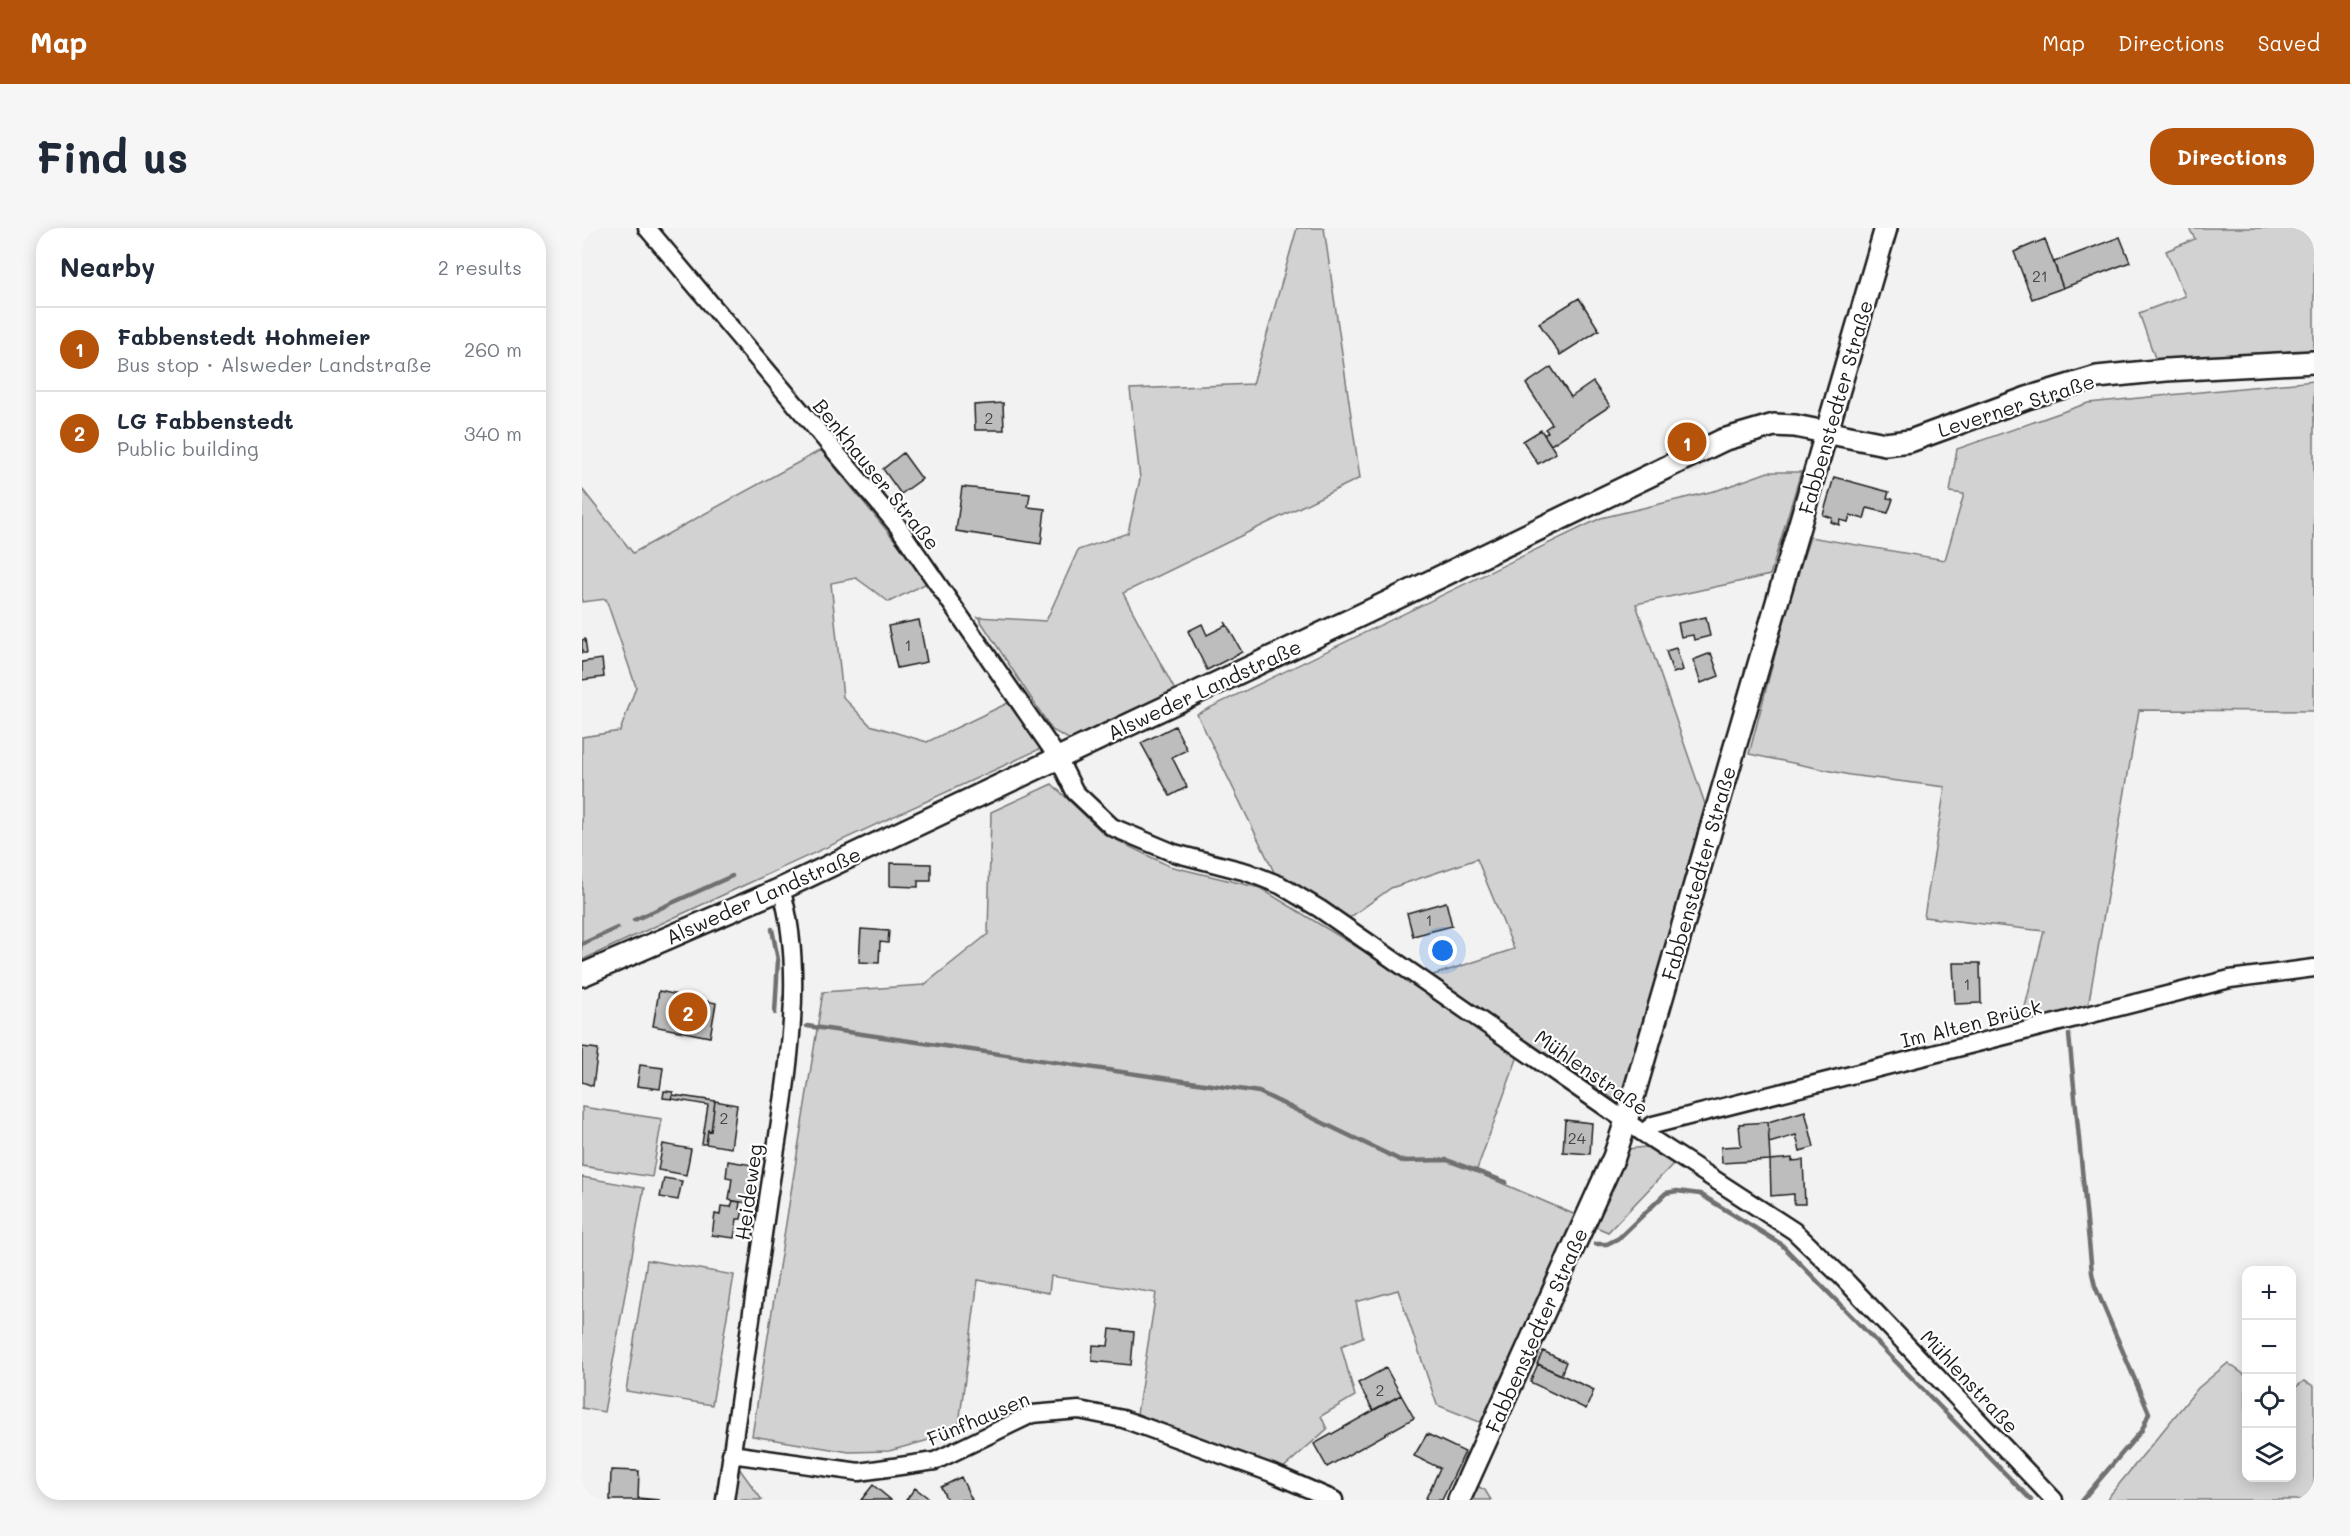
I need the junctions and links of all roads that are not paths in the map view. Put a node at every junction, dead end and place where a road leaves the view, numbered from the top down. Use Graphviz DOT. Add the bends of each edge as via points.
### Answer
graph roads {
  1 [pos="647,228"];
  2 [pos="1886,228"];
  3 [pos="2314,362"];
  4 [pos="1827,434"];
  5 [pos="1058,758"];
  6 [pos="781,889"];
  7 [pos="2314,968"];
  8 [pos="582,975"];
  9 [pos="1626,1121"];
  10 [pos="1644,1133"];
  11 [pos="732,1454"];
  12 [pos="725,1500"];
  13 [pos="1334,1500"];
  14 [pos="1459,1500"];
  15 [pos="2054,1500"];
  1 -- 5 [label="street, Benkhauser Straße" via="897,525"];
  2 -- 4 [label="street, Fabbenstedter Straße"];
  3 -- 4 [label="street, Leverner Straße" via="2097,377 1910,441 1885,444"];
  4 -- 5 [label="street, Alsweder Landstraße" via="1774,425 1723,440"];
  4 -- 9 [label="street, Fabbenstedter Straße"];
  5 -- 6 [label="street, Alsweder Landstraße"];
  5 -- 9 [label="street, Mühlenstraße" via="1075,792 1112,827 1174,853 1280,885"];
  6 -- 8 [label="street, Alsweder Landstraße"];
  6 -- 11 [label="street, Heideweg" via="790,927 787,1069"];
  7 -- 10 [label="street, Im Alten Brück" via="2230,980 1653,1125"];
  9 -- 10 [label="street, Mühlenstraße"];
  9 -- 14 [label="street, Fabbenstedter Straße" via="1609,1168"];
  10 -- 15 [label="street, Mühlenstraße" via="1794,1231"];
  11 -- 12 [label="street, Heideweg"];
  11 -- 13 [label="street, Fünfhausen" via="859,1472 936,1461 1032,1414 1079,1410 1123,1419"];
}
